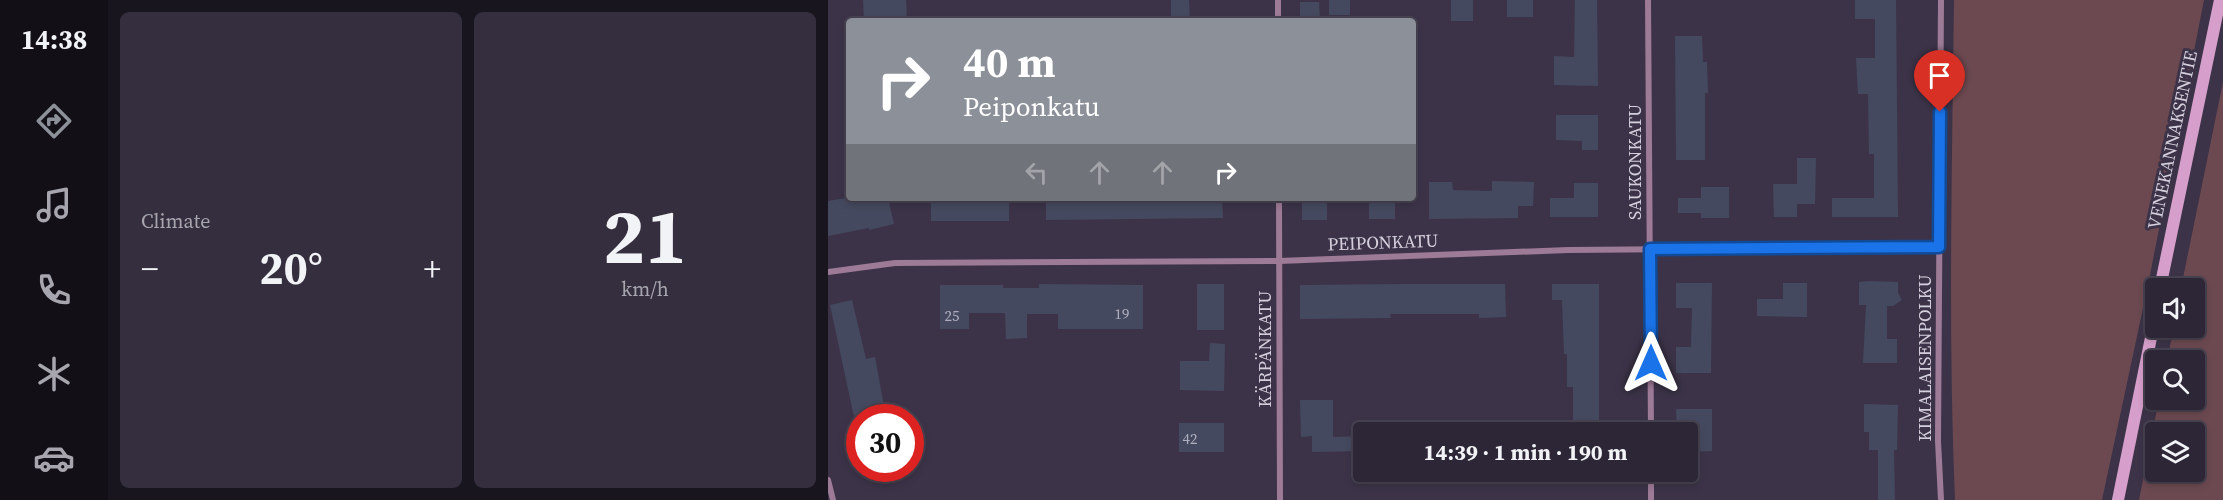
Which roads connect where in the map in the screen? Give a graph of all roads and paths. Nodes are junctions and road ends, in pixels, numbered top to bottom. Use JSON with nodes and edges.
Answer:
{"nodes":[{"id":1,"x":1278,"y":0,"type":"edge"},
{"id":2,"x":1648,"y":0,"type":"edge"},
{"id":3,"x":1941,"y":0,"type":"edge"},
{"id":4,"x":2220,"y":0,"type":"edge"},
{"id":5,"x":1278,"y":18,"type":"edge"},
{"id":6,"x":1279,"y":201,"type":"edge"},
{"id":7,"x":1939,"y":247,"type":"junction"},
{"id":8,"x":1650,"y":249,"type":"junction"},
{"id":9,"x":1279,"y":261,"type":"junction"},
{"id":10,"x":828,"y":272,"type":"edge"},
{"id":11,"x":2162,"y":278,"type":"edge"},
{"id":12,"x":2151,"y":338,"type":"edge"},
{"id":13,"x":1651,"y":422,"type":"edge"},
{"id":14,"x":828,"y":480,"type":"edge"},
{"id":15,"x":1651,"y":482,"type":"edge"},
{"id":16,"x":833,"y":500,"type":"edge"},
{"id":17,"x":1280,"y":500,"type":"edge"},
{"id":18,"x":1652,"y":500,"type":"edge"},
{"id":19,"x":1941,"y":500,"type":"edge"},
{"id":20,"x":2118,"y":500,"type":"edge"}],
"edges":[{"from":1,"to":5,"type":"street"},
{"from":2,"to":8,"type":"street","name":"SAUKONKATU"},
{"from":3,"to":7,"type":"street","name":"KIMALAISENPOLKU"},
{"from":4,"to":11,"type":"street","name":"VENEKANNAKSENTIE"},
{"from":6,"to":9,"type":"street","name":"KÄRPÄNKATU"},
{"from":7,"to":8,"type":"street","name":"PEIPONKATU"},
{"from":7,"to":19,"type":"street","name":"KIMALAISENPOLKU"},
{"from":8,"to":9,"type":"street","name":"PEIPONKATU"},
{"from":8,"to":13,"type":"street","name":"SAUKONKATU"},
{"from":9,"to":10,"type":"street","name":"PEIPONKATU"},
{"from":9,"to":17,"type":"street","name":"KÄRPÄNKATU"},
{"from":12,"to":20,"type":"street"},
{"from":14,"to":16,"type":"street"},
{"from":15,"to":18,"type":"street"}]}
